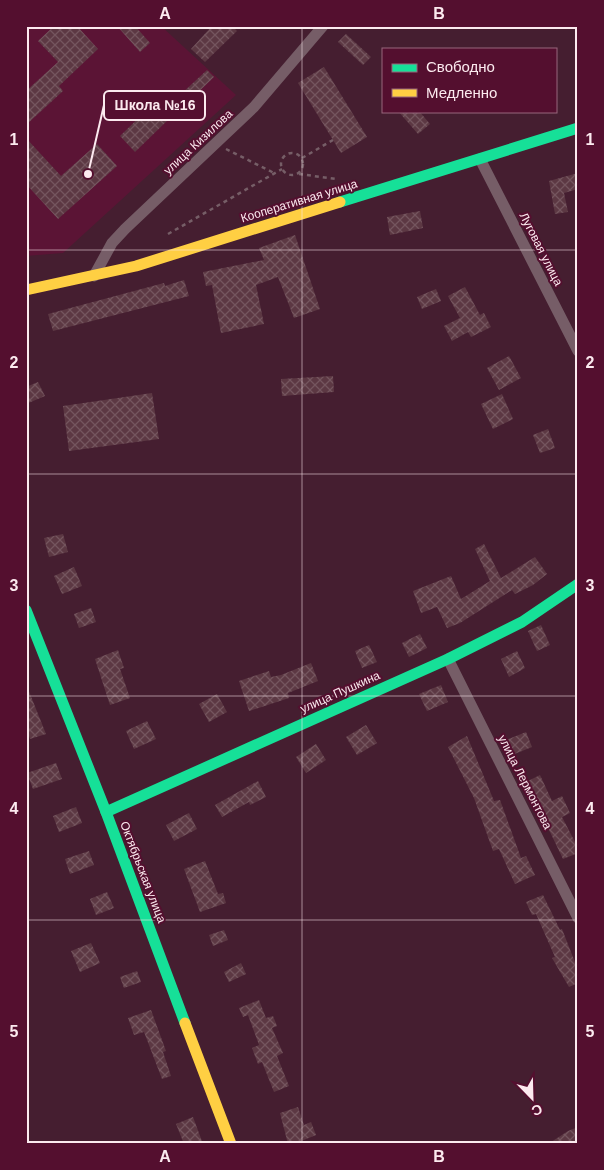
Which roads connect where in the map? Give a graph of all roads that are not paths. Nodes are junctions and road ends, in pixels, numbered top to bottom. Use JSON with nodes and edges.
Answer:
{"nodes":[{"id":1,"x":323,"y":26,"type":"edge"},
{"id":2,"x":578,"y":128,"type":"edge"},
{"id":3,"x":480,"y":158,"type":"junction"},
{"id":4,"x":93,"y":277,"type":"junction"},
{"id":5,"x":26,"y":290,"type":"edge"},
{"id":6,"x":578,"y":351,"type":"edge"},
{"id":7,"x":578,"y":584,"type":"edge"},
{"id":8,"x":26,"y":610,"type":"edge"},
{"id":9,"x":448,"y":659,"type":"junction"},
{"id":10,"x":106,"y":812,"type":"junction"},
{"id":11,"x":578,"y":918,"type":"edge"},
{"id":12,"x":231,"y":1144,"type":"edge"}],
"edges":[{"from":1,"to":4,"type":"street","name":"улица Кизилова"},
{"from":2,"to":3,"type":"street","name":"Кооперативная улица"},
{"from":3,"to":4,"type":"street","name":"Кооперативная улица"},
{"from":3,"to":6,"type":"street","name":"Луговая улица"},
{"from":4,"to":5,"type":"street","name":"Кооперативная улица"},
{"from":7,"to":9,"type":"street","name":"улица Пушкина"},
{"from":8,"to":10,"type":"street","name":"Октябрьская улица"},
{"from":9,"to":10,"type":"street","name":"улица Пушкина"},
{"from":9,"to":11,"type":"street","name":"улица Лермонтова"},
{"from":10,"to":12,"type":"street","name":"Октябрьская улица"}]}
